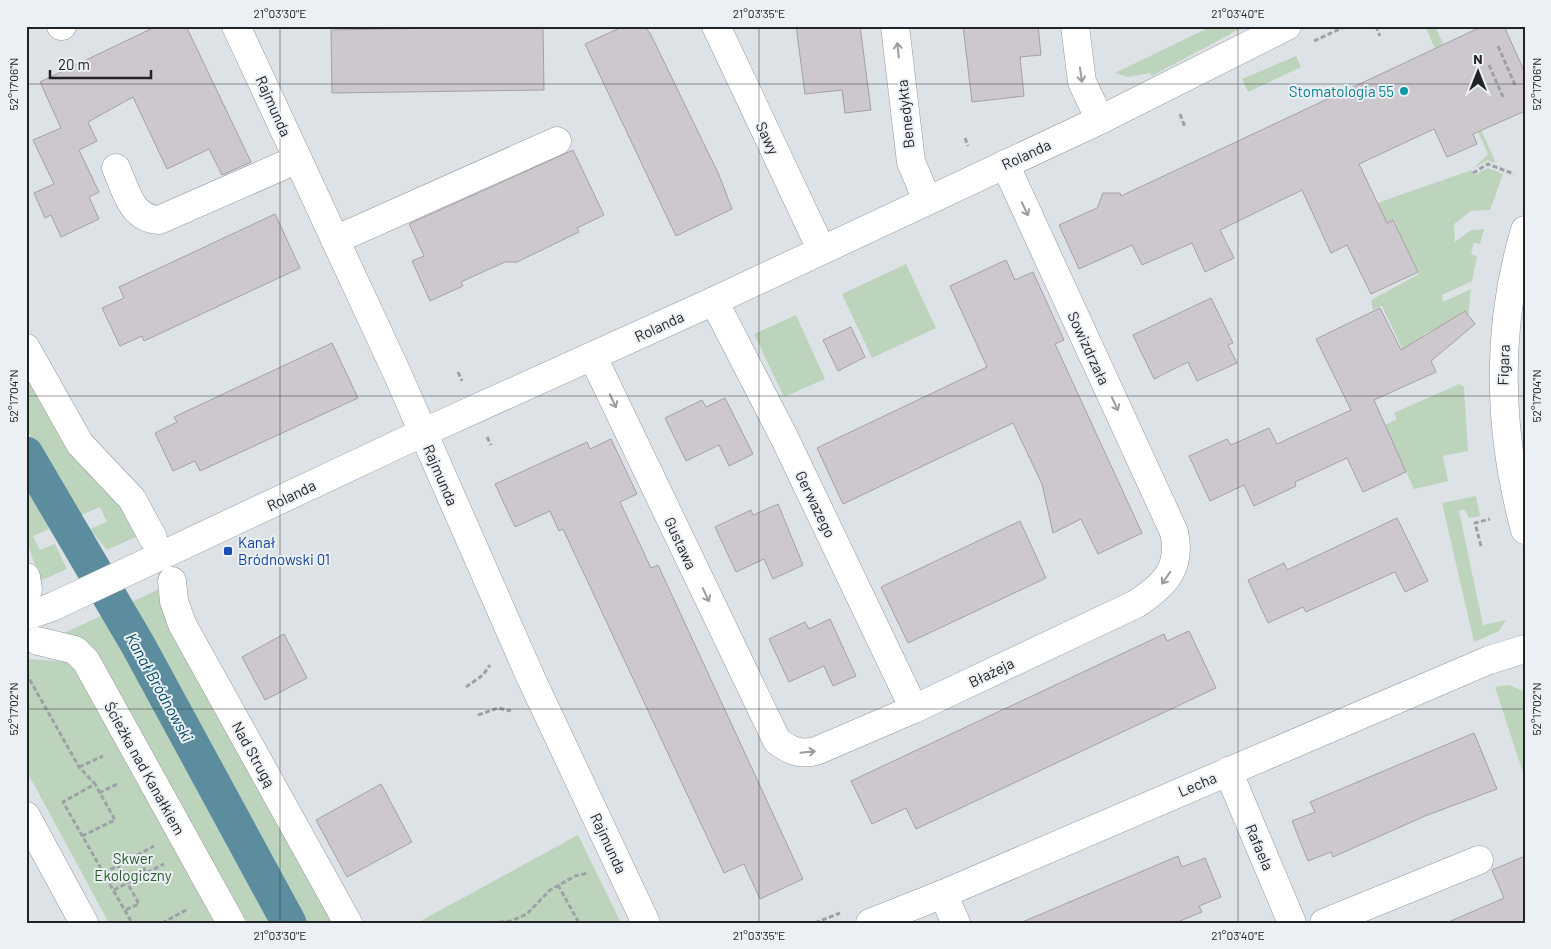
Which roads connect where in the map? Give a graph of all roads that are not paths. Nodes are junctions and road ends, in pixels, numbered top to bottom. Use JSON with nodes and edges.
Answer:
{"nodes":[{"id":1,"x":236,"y":26,"type":"edge"},
{"id":2,"x":716,"y":26,"type":"edge"},
{"id":3,"x":895,"y":26,"type":"edge"},
{"id":4,"x":1075,"y":26,"type":"edge"},
{"id":5,"x":1287,"y":26,"type":"edge"},
{"id":6,"x":1100,"y":120,"type":"junction"},
{"id":7,"x":557,"y":141,"type":"dead end"},
{"id":8,"x":298,"y":159,"type":"junction"},
{"id":9,"x":1005,"y":164,"type":"junction"},
{"id":10,"x":116,"y":168,"type":"dead end"},
{"id":11,"x":927,"y":200,"type":"junction"},
{"id":12,"x":1525,"y":230,"type":"edge"},
{"id":13,"x":335,"y":240,"type":"junction"},
{"id":14,"x":821,"y":249,"type":"junction"},
{"id":15,"x":714,"y":301,"type":"junction"},
{"id":16,"x":26,"y":348,"type":"edge"},
{"id":17,"x":593,"y":357,"type":"junction"},
{"id":18,"x":422,"y":432,"type":"junction"},
{"id":19,"x":1525,"y":530,"type":"edge"},
{"id":20,"x":1174,"y":532,"type":"joint"},
{"id":21,"x":151,"y":550,"type":"junction"},
{"id":22,"x":172,"y":581,"type":"dead end"},
{"id":23,"x":27,"y":594,"type":"edge"},
{"id":24,"x":38,"y":641,"type":"dead end"},
{"id":25,"x":1525,"y":649,"type":"edge"},
{"id":26,"x":914,"y":709,"type":"junction"},
{"id":27,"x":770,"y":729,"type":"joint"},
{"id":28,"x":1228,"y":771,"type":"junction"},
{"id":29,"x":26,"y":816,"type":"edge"},
{"id":30,"x":1479,"y":860,"type":"dead end"},
{"id":31,"x":944,"y":894,"type":"junction"},
{"id":32,"x":84,"y":923,"type":"edge"},
{"id":33,"x":231,"y":923,"type":"edge"},
{"id":34,"x":348,"y":923,"type":"edge"},
{"id":35,"x":646,"y":923,"type":"edge"},
{"id":36,"x":870,"y":923,"type":"edge"},
{"id":37,"x":956,"y":923,"type":"edge"},
{"id":38,"x":1292,"y":923,"type":"edge"},
{"id":39,"x":1324,"y":923,"type":"edge"}],
"edges":[{"from":1,"to":8,"type":"street","name":"Rajmunda"},
{"from":2,"to":14,"type":"street","name":"Sawy"},
{"from":11,"to":3,"type":"street","name":"Benedykta","one_way":true},
{"from":4,"to":6,"type":"street","one_way":true},
{"from":5,"to":6,"type":"street","name":"Rolanda"},
{"from":6,"to":9,"type":"street","name":"Rolanda"},
{"from":7,"to":13,"type":"street"},
{"from":8,"to":10,"type":"street"},
{"from":8,"to":13,"type":"street","name":"Rajmunda"},
{"from":9,"to":11,"type":"street","name":"Rolanda"},
{"from":9,"to":20,"type":"street","name":"Sowizdrzała","one_way":true},
{"from":11,"to":14,"type":"street","name":"Rolanda"},
{"from":12,"to":19,"type":"street","name":"Figara"},
{"from":13,"to":18,"type":"street","name":"Rajmunda"},
{"from":14,"to":15,"type":"street","name":"Rolanda"},
{"from":15,"to":17,"type":"street","name":"Rolanda"},
{"from":15,"to":26,"type":"street","name":"Gerwazego"},
{"from":16,"to":21,"type":"street"},
{"from":17,"to":18,"type":"street","name":"Rolanda"},
{"from":17,"to":27,"type":"street","name":"Gustawa","one_way":true},
{"from":18,"to":21,"type":"street","name":"Rolanda"},
{"from":18,"to":35,"type":"street","name":"Rajmunda"},
{"from":20,"to":26,"type":"street","name":"Błażeja","one_way":true},
{"from":21,"to":23,"type":"street","name":"Rolanda"},
{"from":22,"to":34,"type":"street","name":"Nad Strugą"},
{"from":24,"to":33,"type":"street","name":"Ścieżka nad Kanałkiem"},
{"from":25,"to":28,"type":"street","name":"Lecha"},
{"from":27,"to":26,"type":"street","name":"Błażeja","one_way":true},
{"from":28,"to":31,"type":"street","name":"Lecha"},
{"from":28,"to":38,"type":"street","name":"Rafaela"},
{"from":29,"to":32,"type":"street"},
{"from":30,"to":39,"type":"street"},
{"from":31,"to":36,"type":"street","name":"Lecha"},
{"from":31,"to":37,"type":"street"}]}
